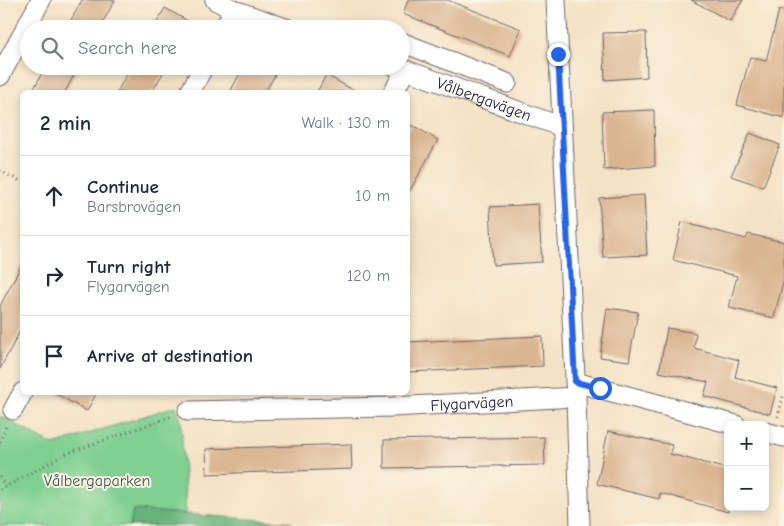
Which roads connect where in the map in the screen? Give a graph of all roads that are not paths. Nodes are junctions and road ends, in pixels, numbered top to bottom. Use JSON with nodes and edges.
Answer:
{"nodes":[{"id":1,"x":41,"y":0,"type":"edge"},
{"id":2,"x":216,"y":0,"type":"edge"},
{"id":3,"x":556,"y":0,"type":"edge"},
{"id":4,"x":234,"y":10,"type":"junction"},
{"id":5,"x":30,"y":20,"type":"edge"},
{"id":6,"x":229,"y":20,"type":"edge"},
{"id":7,"x":262,"y":20,"type":"edge"},
{"id":8,"x":20,"y":39,"type":"edge"},
{"id":9,"x":410,"y":46,"type":"edge"},
{"id":10,"x":410,"y":72,"type":"edge"},
{"id":11,"x":199,"y":75,"type":"edge"},
{"id":12,"x":398,"y":75,"type":"edge"},
{"id":13,"x":0,"y":76,"type":"edge"},
{"id":14,"x":507,"y":84,"type":"dead end"},
{"id":15,"x":191,"y":90,"type":"edge"},
{"id":16,"x":394,"y":90,"type":"edge"},
{"id":17,"x":562,"y":126,"type":"junction"},
{"id":18,"x":576,"y":390,"type":"junction"},
{"id":19,"x":21,"y":395,"type":"edge"},
{"id":20,"x":13,"y":410,"type":"dead end"},
{"id":21,"x":188,"y":411,"type":"road end"},
{"id":22,"x":724,"y":422,"type":"edge"},
{"id":23,"x":580,"y":526,"type":"edge"}],
"edges":[{"from":1,"to":5,"type":"street"},
{"from":2,"to":4,"type":"street"},
{"from":3,"to":17,"type":"street"},
{"from":4,"to":6,"type":"street"},
{"from":4,"to":7,"type":"street"},
{"from":8,"to":13,"type":"street"},
{"from":9,"to":14,"type":"street","name":"Vålbergavägen"},
{"from":10,"to":17,"type":"street","name":"Vålbergavägen"},
{"from":11,"to":15,"type":"street"},
{"from":12,"to":16,"type":"street","name":"Vålbergavägen"},
{"from":17,"to":18,"type":"street"},
{"from":18,"to":21,"type":"street","name":"Flygarvägen"},
{"from":18,"to":22,"type":"street","name":"Flygarvägen"},
{"from":18,"to":23,"type":"street"},
{"from":19,"to":20,"type":"street"}]}
